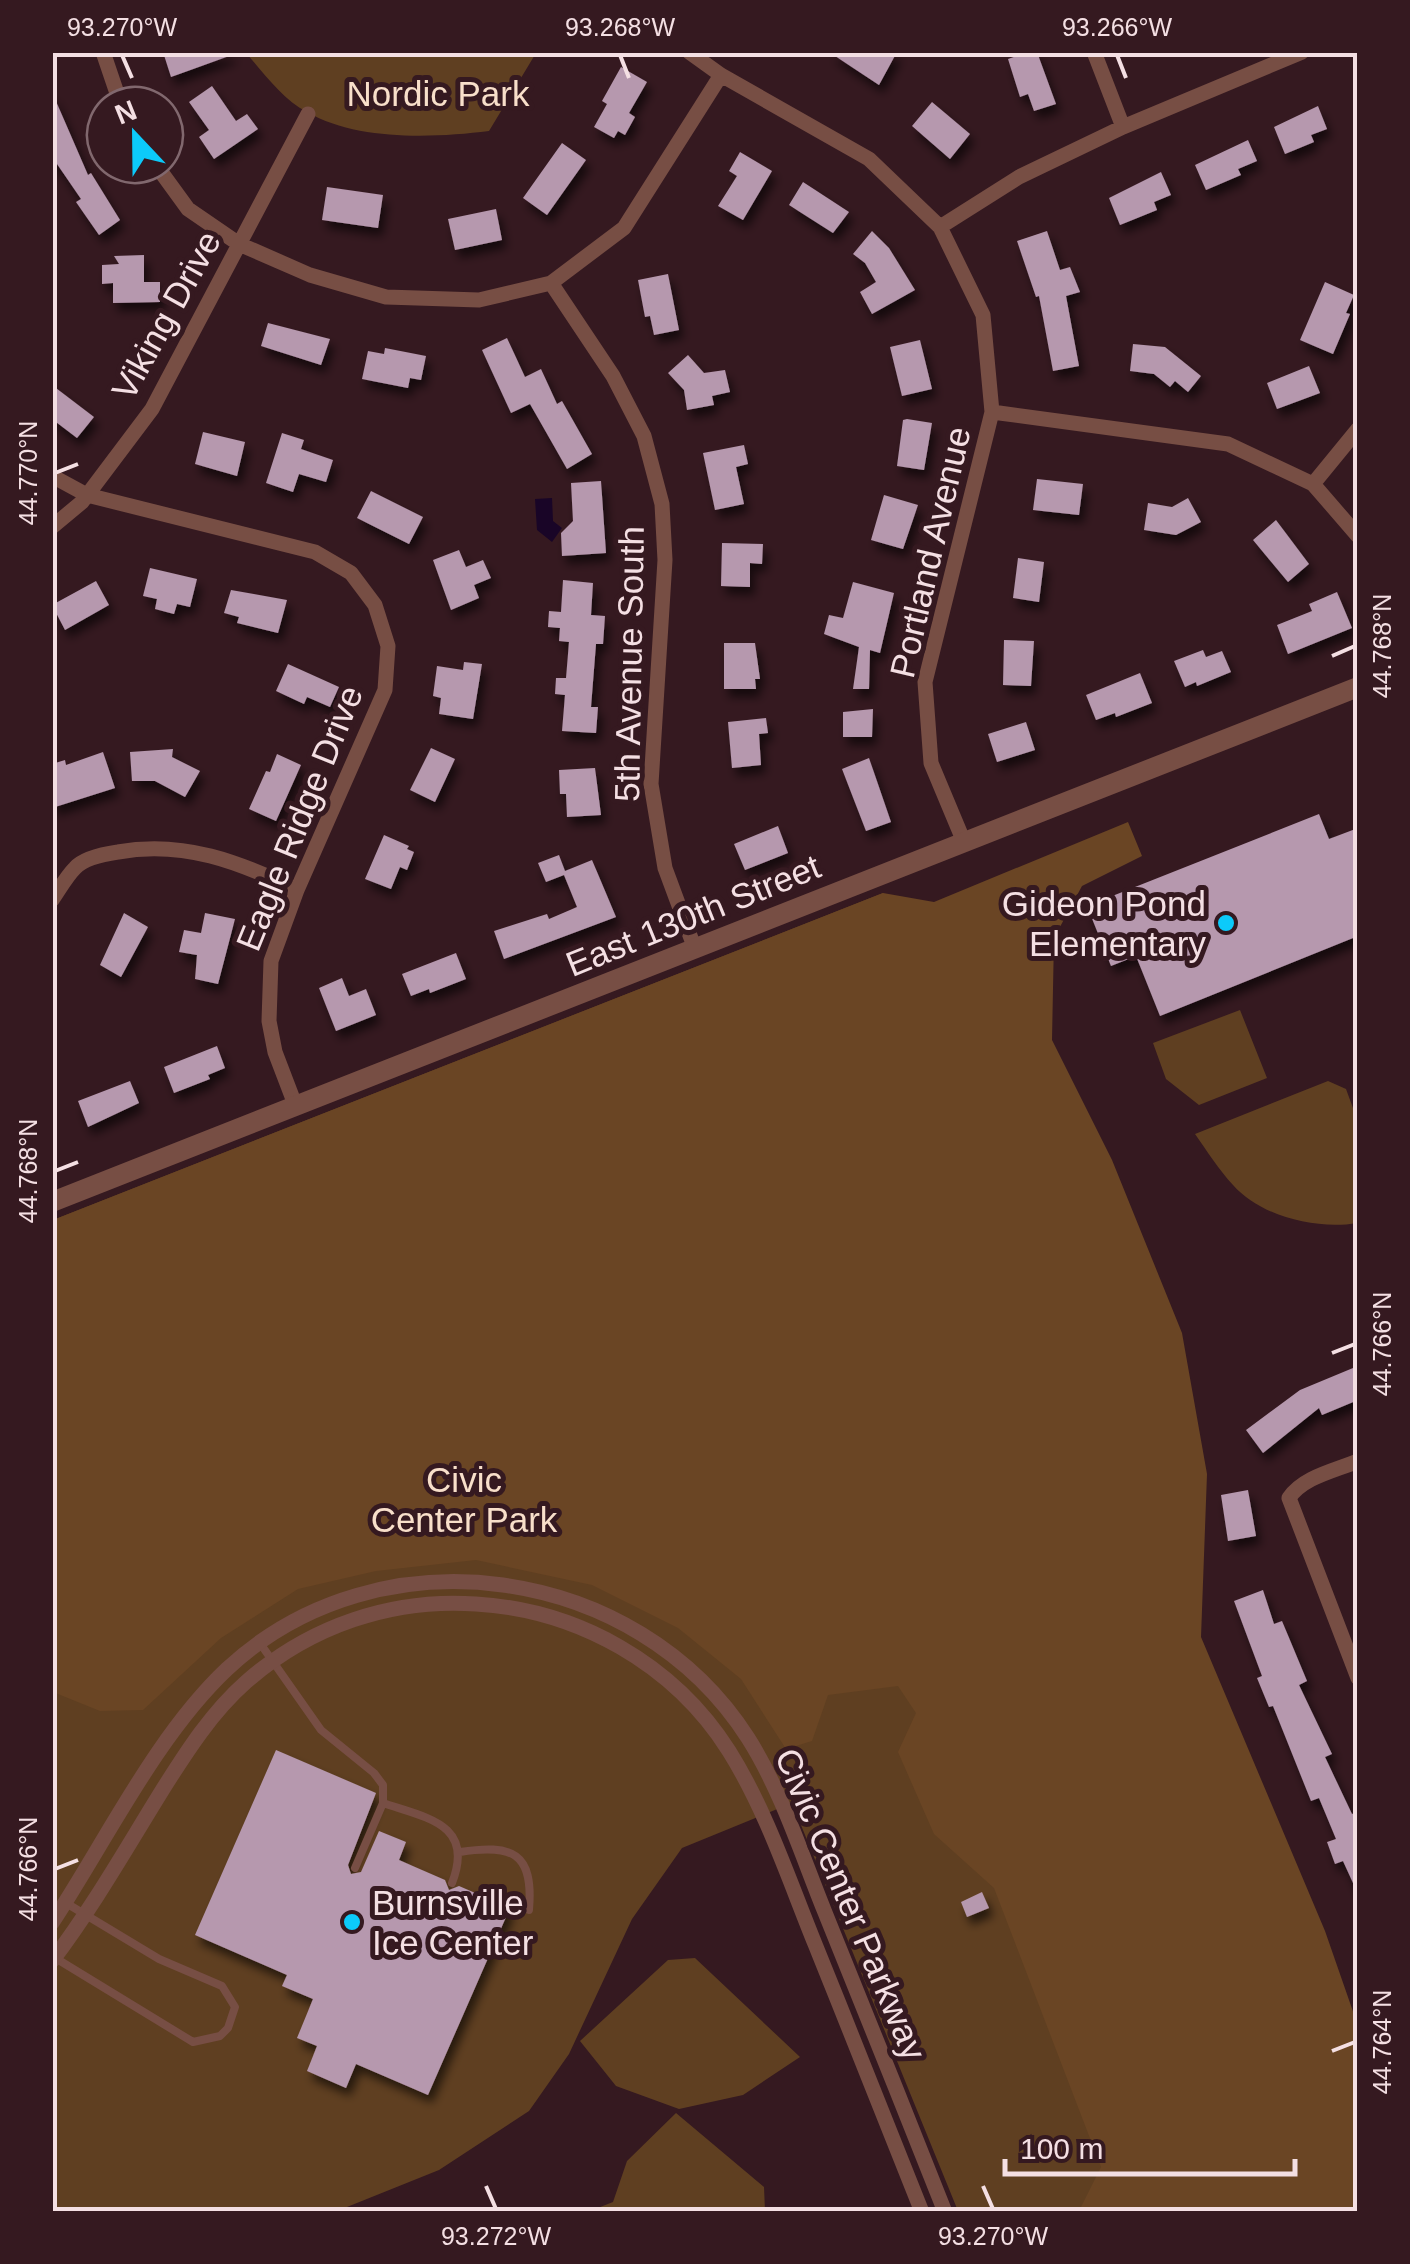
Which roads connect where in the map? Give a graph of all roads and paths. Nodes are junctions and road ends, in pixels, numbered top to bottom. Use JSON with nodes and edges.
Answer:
{"nodes":[{"id":1,"x":104,"y":52,"type":"edge"},
{"id":2,"x":688,"y":52,"type":"edge"},
{"id":3,"x":1094,"y":52,"type":"edge"},
{"id":4,"x":1302,"y":52,"type":"edge"},
{"id":5,"x":721,"y":75,"type":"junction"},
{"id":6,"x":115,"y":85,"type":"edge"},
{"id":7,"x":308,"y":114,"type":"dead end"},
{"id":8,"x":1123,"y":128,"type":"junction"},
{"id":9,"x":171,"y":185,"type":"edge"},
{"id":10,"x":940,"y":228,"type":"junction"},
{"id":11,"x":239,"y":244,"type":"junction"},
{"id":12,"x":551,"y":283,"type":"junction"},
{"id":13,"x":992,"y":412,"type":"junction"},
{"id":14,"x":1358,"y":429,"type":"edge"},
{"id":15,"x":52,"y":476,"type":"edge"},
{"id":16,"x":1313,"y":484,"type":"junction"},
{"id":17,"x":87,"y":495,"type":"junction"},
{"id":18,"x":52,"y":528,"type":"edge"},
{"id":19,"x":1358,"y":536,"type":"edge"},
{"id":20,"x":1358,"y":687,"type":"edge"},
{"id":21,"x":964,"y":842,"type":"junction"},
{"id":22,"x":297,"y":890,"type":"junction"},
{"id":23,"x":52,"y":900,"type":"edge"},
{"id":24,"x":695,"y":949,"type":"junction"},
{"id":25,"x":296,"y":1107,"type":"junction"},
{"id":26,"x":52,"y":1202,"type":"edge"},
{"id":27,"x":1358,"y":1461,"type":"edge"},
{"id":28,"x":260,"y":1642,"type":"junction"},
{"id":29,"x":272,"y":1661,"type":"junction"},
{"id":30,"x":1358,"y":1678,"type":"edge"},
{"id":31,"x":382,"y":1802,"type":"junction"},
{"id":32,"x":460,"y":1852,"type":"junction"},
{"id":33,"x":355,"y":1868,"type":"dead end"},
{"id":34,"x":452,"y":1883,"type":"dead end"},
{"id":35,"x":66,"y":1903,"type":"junction"},
{"id":36,"x":529,"y":1910,"type":"dead end"},
{"id":37,"x":84,"y":1914,"type":"junction"},
{"id":38,"x":52,"y":1923,"type":"edge"},
{"id":39,"x":53,"y":1959,"type":"edge"},
{"id":40,"x":922,"y":2212,"type":"edge"},
{"id":41,"x":945,"y":2212,"type":"edge"}],
"edges":[{"from":1,"to":6,"type":"street"},
{"from":2,"to":5,"type":"street","name":"Portland Avenue"},
{"from":3,"to":8,"type":"street"},
{"from":4,"to":8,"type":"street"},
{"from":5,"to":10,"type":"street","name":"Portland Avenue"},
{"from":5,"to":12,"type":"street"},
{"from":7,"to":11,"type":"street","name":"Viking Drive"},
{"from":8,"to":10,"type":"street"},
{"from":9,"to":11,"type":"street"},
{"from":10,"to":13,"type":"street","name":"Portland Avenue"},
{"from":11,"to":12,"type":"street"},
{"from":11,"to":17,"type":"street","name":"Viking Drive"},
{"from":12,"to":24,"type":"street","name":"5th Avenue South"},
{"from":13,"to":16,"type":"street"},
{"from":13,"to":21,"type":"street","name":"Portland Avenue"},
{"from":14,"to":16,"type":"street"},
{"from":15,"to":17,"type":"street","name":"Eagle Ridge Drive"},
{"from":16,"to":19,"type":"street"},
{"from":17,"to":18,"type":"street","name":"Viking Drive"},
{"from":17,"to":22,"type":"street","name":"Eagle Ridge Drive"},
{"from":20,"to":21,"type":"street","name":"East 130th Street"},
{"from":21,"to":24,"type":"street","name":"East 130th Street"},
{"from":22,"to":23,"type":"street"},
{"from":22,"to":25,"type":"street","name":"Eagle Ridge Drive"},
{"from":24,"to":25,"type":"street","name":"East 130th Street"},
{"from":25,"to":26,"type":"street","name":"East 130th Street"},
{"from":27,"to":30,"type":"street"},
{"from":28,"to":29,"type":"lane"},
{"from":28,"to":35,"type":"street","name":"Civic Center Parkway"},
{"from":28,"to":41,"type":"street","name":"Civic Center Parkway"},
{"from":29,"to":31,"type":"lane"},
{"from":29,"to":37,"type":"street","name":"Civic Center Parkway"},
{"from":29,"to":40,"type":"street","name":"Civic Center Parkway"},
{"from":31,"to":32,"type":"lane"},
{"from":31,"to":33,"type":"lane"},
{"from":32,"to":34,"type":"lane"},
{"from":32,"to":36,"type":"lane"},
{"from":35,"to":37,"type":"lane"},
{"from":35,"to":38,"type":"street","name":"Civic Center Parkway"},
{"from":37,"to":39,"type":"street","name":"Civic Center Parkway"},
{"from":37,"to":39,"type":"lane"}]}
